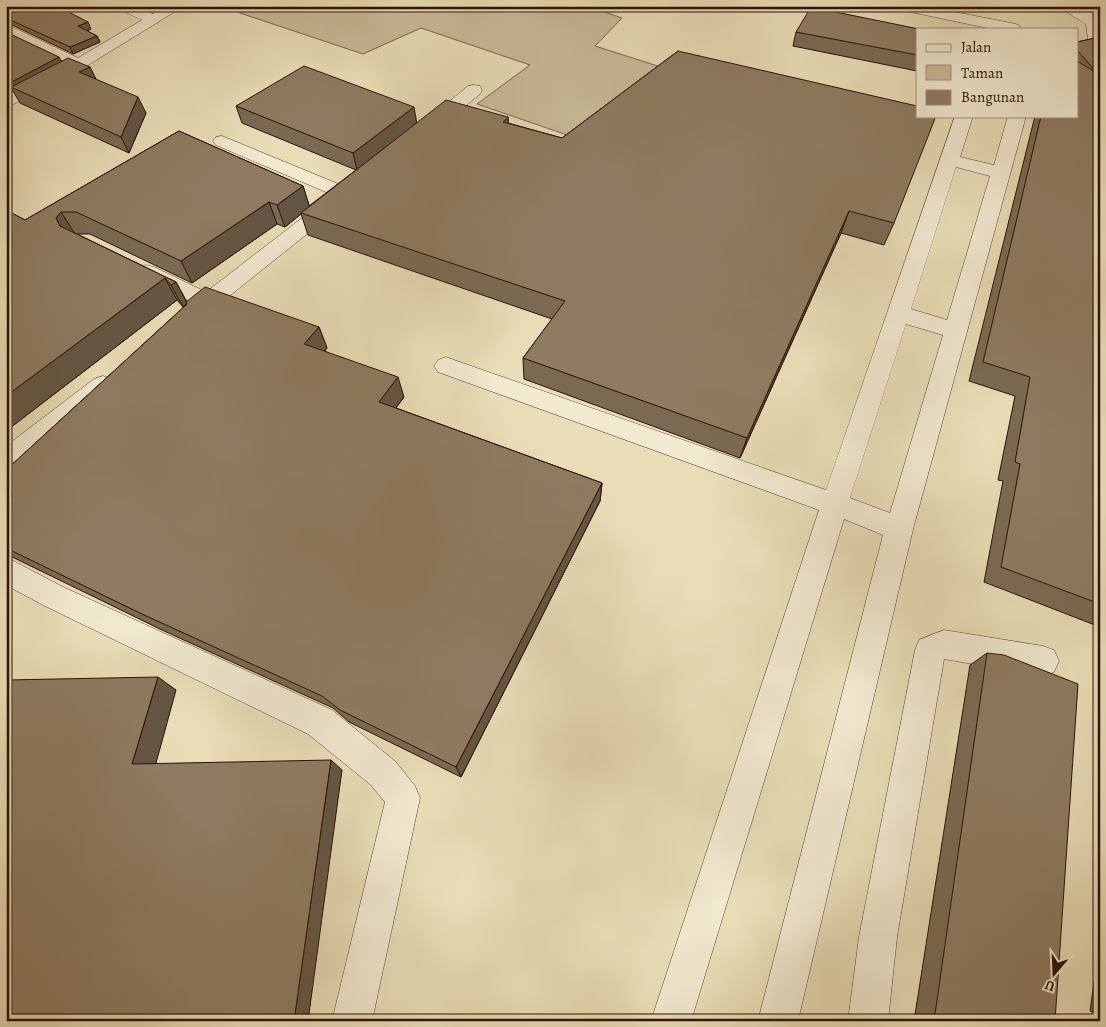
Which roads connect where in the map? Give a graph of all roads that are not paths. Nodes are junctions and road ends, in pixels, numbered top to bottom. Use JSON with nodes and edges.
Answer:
{"nodes":[{"id":1,"x":119,"y":6,"type":"edge"},
{"id":2,"x":176,"y":6,"type":"edge"},
{"id":3,"x":901,"y":6,"type":"edge"},
{"id":4,"x":1064,"y":6,"type":"edge"},
{"id":5,"x":949,"y":11,"type":"edge"},
{"id":6,"x":154,"y":20,"type":"junction"},
{"id":7,"x":1097,"y":23,"type":"edge"},
{"id":8,"x":993,"y":27,"type":"edge"},
{"id":9,"x":6,"y":29,"type":"edge"},
{"id":10,"x":1078,"y":40,"type":"edge"},
{"id":11,"x":1097,"y":44,"type":"edge"},
{"id":12,"x":79,"y":64,"type":"junction"},
{"id":13,"x":474,"y":90,"type":"dead end"},
{"id":14,"x":6,"y":103,"type":"edge"},
{"id":15,"x":963,"y":118,"type":"edge"},
{"id":16,"x":1016,"y":118,"type":"edge"},
{"id":17,"x":414,"y":139,"type":"edge"},
{"id":18,"x":222,"y":141,"type":"dead end"},
{"id":19,"x":949,"y":160,"type":"junction"},
{"id":20,"x":1001,"y":173,"type":"junction"},
{"id":21,"x":127,"y":263,"type":"edge"},
{"id":22,"x":208,"y":302,"type":"junction"},
{"id":23,"x":898,"y":313,"type":"junction"},
{"id":24,"x":177,"y":327,"type":"edge"},
{"id":25,"x":955,"y":332,"type":"junction"},
{"id":26,"x":446,"y":366,"type":"dead end"},
{"id":27,"x":115,"y":375,"type":"edge"},
{"id":28,"x":6,"y":460,"type":"edge"},
{"id":29,"x":835,"y":504,"type":"junction"},
{"id":30,"x":899,"y":529,"type":"junction"},
{"id":31,"x":6,"y":570,"type":"edge"},
{"id":32,"x":1043,"y":661,"type":"dead end"},
{"id":33,"x":352,"y":1021,"type":"edge"},
{"id":34,"x":671,"y":1021,"type":"edge"},
{"id":35,"x":778,"y":1021,"type":"edge"},
{"id":36,"x":868,"y":1021,"type":"edge"}],
"edges":[{"from":1,"to":6,"type":"street"},
{"from":2,"to":6,"type":"street"},
{"from":3,"to":5,"type":"street"},
{"from":4,"to":7,"type":"street"},
{"from":5,"to":8,"type":"street"},
{"from":6,"to":12,"type":"street"},
{"from":7,"to":11,"type":"street"},
{"from":9,"to":12,"type":"street"},
{"from":10,"to":11,"type":"street"},
{"from":12,"to":14,"type":"street"},
{"from":13,"to":17,"type":"street"},
{"from":15,"to":19,"type":"street"},
{"from":16,"to":20,"type":"street"},
{"from":18,"to":22,"type":"street"},
{"from":19,"to":20,"type":"street"},
{"from":19,"to":23,"type":"street"},
{"from":20,"to":25,"type":"street"},
{"from":21,"to":22,"type":"street"},
{"from":22,"to":24,"type":"street"},
{"from":23,"to":25,"type":"street"},
{"from":23,"to":29,"type":"street"},
{"from":25,"to":30,"type":"street"},
{"from":26,"to":29,"type":"street"},
{"from":27,"to":28,"type":"street"},
{"from":29,"to":30,"type":"street"},
{"from":29,"to":34,"type":"street"},
{"from":30,"to":35,"type":"street"},
{"from":31,"to":33,"type":"street"},
{"from":32,"to":36,"type":"street"}]}
